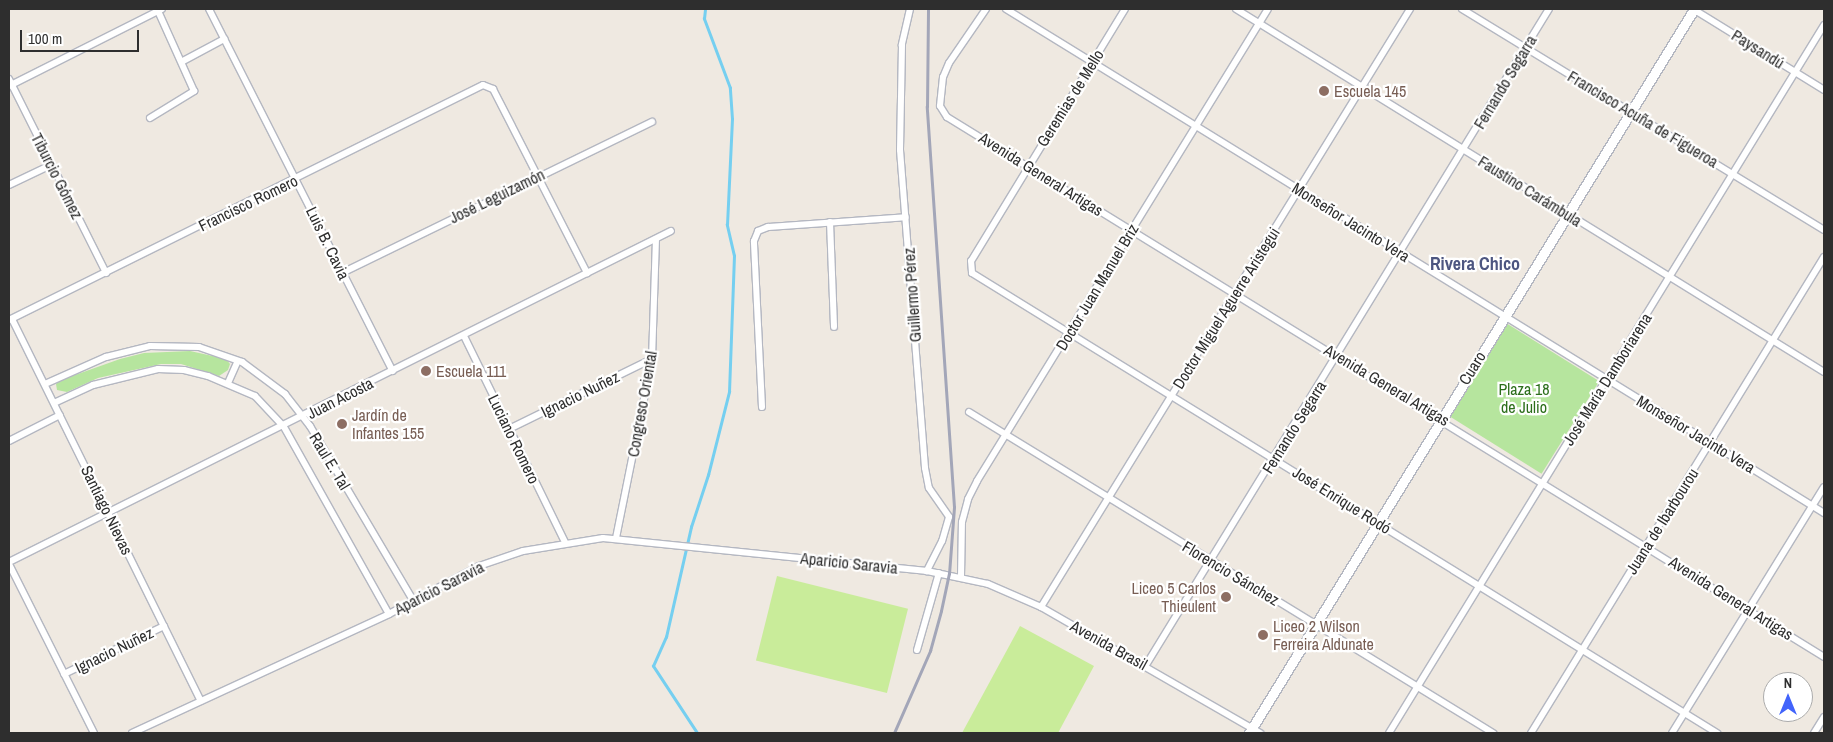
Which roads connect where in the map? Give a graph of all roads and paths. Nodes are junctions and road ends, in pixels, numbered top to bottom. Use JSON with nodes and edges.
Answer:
{"nodes":[{"id":1,"x":208,"y":9,"type":"edge"},
{"id":2,"x":910,"y":9,"type":"edge"},
{"id":3,"x":986,"y":9,"type":"edge"},
{"id":4,"x":1006,"y":9,"type":"edge"},
{"id":5,"x":1125,"y":9,"type":"edge"},
{"id":6,"x":1236,"y":9,"type":"edge"},
{"id":7,"x":1268,"y":9,"type":"edge"},
{"id":8,"x":1410,"y":9,"type":"edge"},
{"id":9,"x":1462,"y":9,"type":"edge"},
{"id":10,"x":1549,"y":9,"type":"edge"},
{"id":11,"x":1694,"y":9,"type":"edge"},
{"id":12,"x":160,"y":10,"type":"edge"},
{"id":13,"x":1260,"y":23,"type":"junction"},
{"id":14,"x":1824,"y":26,"type":"edge"},
{"id":15,"x":224,"y":39,"type":"junction"},
{"id":16,"x":1525,"y":49,"type":"junction"},
{"id":17,"x":183,"y":61,"type":"junction"},
{"id":18,"x":1093,"y":62,"type":"junction"},
{"id":19,"x":1796,"y":73,"type":"junction"},
{"id":20,"x":10,"y":83,"type":"edge"},
{"id":21,"x":1362,"y":87,"type":"junction"},
{"id":22,"x":1824,"y":90,"type":"edge"},
{"id":23,"x":1630,"y":111,"type":"junction"},
{"id":24,"x":150,"y":118,"type":"dead end"},
{"id":25,"x":652,"y":122,"type":"dead end"},
{"id":26,"x":1196,"y":127,"type":"junction"},
{"id":27,"x":1464,"y":150,"type":"junction"},
{"id":28,"x":52,"y":165,"type":"junction"},
{"id":29,"x":1029,"y":166,"type":"junction"},
{"id":30,"x":1733,"y":174,"type":"junction"},
{"id":31,"x":538,"y":176,"type":"junction"},
{"id":32,"x":296,"y":179,"type":"junction"},
{"id":33,"x":9,"y":185,"type":"edge"},
{"id":34,"x":1299,"y":189,"type":"junction"},
{"id":35,"x":1567,"y":214,"type":"junction"},
{"id":36,"x":906,"y":217,"type":"junction"},
{"id":37,"x":830,"y":222,"type":"junction"},
{"id":38,"x":1132,"y":230,"type":"junction"},
{"id":39,"x":1824,"y":230,"type":"edge"},
{"id":40,"x":670,"y":231,"type":"dead end"},
{"id":41,"x":656,"y":239,"type":"junction"},
{"id":42,"x":1401,"y":253,"type":"junction"},
{"id":43,"x":1824,"y":256,"type":"edge"},
{"id":44,"x":971,"y":266,"type":"joint"},
{"id":45,"x":106,"y":273,"type":"junction"},
{"id":46,"x":342,"y":273,"type":"junction"},
{"id":47,"x":586,"y":273,"type":"junction"},
{"id":48,"x":1670,"y":277,"type":"junction"},
{"id":49,"x":1235,"y":293,"type":"junction"},
{"id":50,"x":1503,"y":317,"type":"junction"},
{"id":51,"x":10,"y":319,"type":"edge"},
{"id":52,"x":834,"y":327,"type":"dead end"},
{"id":53,"x":1070,"y":332,"type":"junction"},
{"id":54,"x":464,"y":336,"type":"junction"},
{"id":55,"x":1772,"y":340,"type":"junction"},
{"id":56,"x":1338,"y":356,"type":"junction"},
{"id":57,"x":652,"y":359,"type":"junction"},
{"id":58,"x":238,"y":360,"type":"junction"},
{"id":59,"x":392,"y":371,"type":"junction"},
{"id":60,"x":1824,"y":372,"type":"edge"},
{"id":61,"x":1606,"y":380,"type":"junction"},
{"id":62,"x":228,"y":383,"type":"junction"},
{"id":63,"x":45,"y":384,"type":"junction"},
{"id":64,"x":1172,"y":395,"type":"junction"},
{"id":65,"x":54,"y":404,"type":"junction"},
{"id":66,"x":762,"y":407,"type":"dead end"},
{"id":67,"x":970,"y":412,"type":"dead end"},
{"id":68,"x":60,"y":415,"type":"junction"},
{"id":69,"x":304,"y":417,"type":"junction"},
{"id":70,"x":1441,"y":418,"type":"junction"},
{"id":71,"x":284,"y":426,"type":"junction"},
{"id":72,"x":509,"y":429,"type":"junction"},
{"id":73,"x":1007,"y":434,"type":"junction"},
{"id":74,"x":9,"y":441,"type":"edge"},
{"id":75,"x":1710,"y":443,"type":"junction"},
{"id":76,"x":1275,"y":458,"type":"junction"},
{"id":77,"x":1544,"y":482,"type":"junction"},
{"id":78,"x":1824,"y":487,"type":"edge"},
{"id":79,"x":1108,"y":497,"type":"junction"},
{"id":80,"x":1813,"y":506,"type":"junction"},
{"id":81,"x":1824,"y":513,"type":"edge"},
{"id":82,"x":108,"y":514,"type":"junction"},
{"id":83,"x":1378,"y":522,"type":"junction"},
{"id":84,"x":616,"y":538,"type":"junction"},
{"id":85,"x":565,"y":542,"type":"junction"},
{"id":86,"x":1646,"y":545,"type":"junction"},
{"id":87,"x":1212,"y":561,"type":"junction"},
{"id":88,"x":9,"y":563,"type":"edge"},
{"id":89,"x":927,"y":571,"type":"junction"},
{"id":90,"x":939,"y":573,"type":"junction"},
{"id":91,"x":948,"y":574,"type":"joint"},
{"id":92,"x":961,"y":577,"type":"junction"},
{"id":93,"x":1480,"y":585,"type":"junction"},
{"id":94,"x":413,"y":600,"type":"junction"},
{"id":95,"x":1041,"y":607,"type":"junction"},
{"id":96,"x":1750,"y":610,"type":"junction"},
{"id":97,"x":389,"y":614,"type":"junction"},
{"id":98,"x":1316,"y":623,"type":"junction"},
{"id":99,"x":164,"y":626,"type":"junction"},
{"id":100,"x":1583,"y":648,"type":"junction"},
{"id":101,"x":917,"y":650,"type":"dead end"},
{"id":102,"x":1824,"y":657,"type":"edge"},
{"id":103,"x":1146,"y":665,"type":"junction"},
{"id":104,"x":64,"y":674,"type":"junction"},
{"id":105,"x":1418,"y":686,"type":"junction"},
{"id":106,"x":201,"y":701,"type":"junction"},
{"id":107,"x":1685,"y":712,"type":"junction"},
{"id":108,"x":1824,"y":717,"type":"edge"},
{"id":109,"x":1250,"y":730,"type":"edge"},
{"id":110,"x":94,"y":733,"type":"edge"},
{"id":111,"x":132,"y":733,"type":"edge"},
{"id":112,"x":1243,"y":733,"type":"edge"},
{"id":113,"x":1260,"y":733,"type":"edge"},
{"id":114,"x":1389,"y":733,"type":"edge"},
{"id":115,"x":1493,"y":733,"type":"edge"},
{"id":116,"x":1531,"y":733,"type":"edge"},
{"id":117,"x":1672,"y":733,"type":"edge"},
{"id":118,"x":1717,"y":733,"type":"edge"},
{"id":119,"x":1814,"y":733,"type":"edge"}],
"edges":[{"from":1,"to":15,"type":"street","name":"Luis B. Cavia"},
{"from":2,"to":36,"type":"street","name":"Guillermo Pérez"},
{"from":3,"to":29,"type":"street","name":"Avenida General Artigas"},
{"from":4,"to":18,"type":"street","name":"Monseñor Jacinto Vera"},
{"from":5,"to":18,"type":"street","name":"Geremias de Mello"},
{"from":6,"to":13,"type":"street","name":"Faustino Carámbula"},
{"from":7,"to":13,"type":"street","name":"Doctor Juan Manuel Briz"},
{"from":8,"to":21,"type":"street","name":"Doctor Miguel Aguerre Aristegui"},
{"from":9,"to":16,"type":"street","name":"Francisco Acuña de Figueroa"},
{"from":10,"to":16,"type":"street","name":"Fernando Segarra"},
{"from":11,"to":19,"type":"street","name":"Paysandú"},
{"from":11,"to":23,"type":"street","name":"Cuaro"},
{"from":12,"to":17,"type":"street"},
{"from":12,"to":20,"type":"street"},
{"from":13,"to":21,"type":"street","name":"Faustino Carámbula"},
{"from":13,"to":26,"type":"street","name":"Doctor Juan Manuel Briz"},
{"from":14,"to":19,"type":"street","name":"José María Damboriarena"},
{"from":15,"to":17,"type":"street"},
{"from":15,"to":32,"type":"street","name":"Luis B. Cavia"},
{"from":16,"to":23,"type":"street","name":"Francisco Acuña de Figueroa"},
{"from":16,"to":27,"type":"street","name":"Fernando Segarra"},
{"from":17,"to":24,"type":"street"},
{"from":18,"to":26,"type":"street","name":"Monseñor Jacinto Vera"},
{"from":18,"to":29,"type":"street","name":"Geremias de Mello"},
{"from":19,"to":22,"type":"street","name":"Paysandú"},
{"from":19,"to":30,"type":"street","name":"José María Damboriarena"},
{"from":20,"to":28,"type":"street","name":"Tiburcio Gómez"},
{"from":21,"to":27,"type":"street","name":"Faustino Carámbula"},
{"from":21,"to":34,"type":"street","name":"Doctor Miguel Aguerre Aristegui"},
{"from":23,"to":30,"type":"street","name":"Francisco Acuña de Figueroa"},
{"from":23,"to":35,"type":"street","name":"Cuaro"},
{"from":25,"to":31,"type":"street","name":"José Leguizamón"},
{"from":26,"to":34,"type":"street","name":"Monseñor Jacinto Vera"},
{"from":26,"to":38,"type":"street","name":"Doctor Juan Manuel Briz"},
{"from":27,"to":35,"type":"street","name":"Faustino Carámbula"},
{"from":27,"to":42,"type":"street","name":"Fernando Segarra"},
{"from":28,"to":33,"type":"street"},
{"from":28,"to":45,"type":"street","name":"Tiburcio Gómez"},
{"from":29,"to":38,"type":"street","name":"Avenida General Artigas"},
{"from":29,"to":44,"type":"street","name":"Geremias de Mello"},
{"from":30,"to":39,"type":"street","name":"Francisco Acuña de Figueroa"},
{"from":30,"to":48,"type":"street","name":"José María Damboriarena"},
{"from":31,"to":32,"type":"street","name":"Francisco Romero"},
{"from":31,"to":46,"type":"street","name":"José Leguizamón"},
{"from":31,"to":47,"type":"street"},
{"from":32,"to":45,"type":"street","name":"Francisco Romero"},
{"from":32,"to":46,"type":"street","name":"Luis B. Cavia"},
{"from":34,"to":42,"type":"street","name":"Monseñor Jacinto Vera"},
{"from":34,"to":49,"type":"street","name":"Doctor Miguel Aguerre Aristegui"},
{"from":35,"to":48,"type":"street","name":"Faustino Carámbula"},
{"from":35,"to":50,"type":"street","name":"Cuaro"},
{"from":36,"to":37,"type":"street"},
{"from":36,"to":89,"type":"street","name":"Guillermo Pérez"},
{"from":37,"to":52,"type":"street"},
{"from":37,"to":66,"type":"street"},
{"from":38,"to":49,"type":"street","name":"Avenida General Artigas"},
{"from":38,"to":53,"type":"street","name":"Doctor Juan Manuel Briz"},
{"from":40,"to":41,"type":"street","name":"Juan Acosta"},
{"from":41,"to":47,"type":"street","name":"Juan Acosta"},
{"from":41,"to":57,"type":"street","name":"Congreso Oriental"},
{"from":42,"to":50,"type":"street","name":"Monseñor Jacinto Vera"},
{"from":42,"to":56,"type":"street","name":"Fernando Segarra"},
{"from":43,"to":55,"type":"street","name":"Juana de Ibarbourou"},
{"from":44,"to":53,"type":"street","name":"José Enrique Rodó"},
{"from":45,"to":51,"type":"street","name":"Francisco Romero"},
{"from":46,"to":59,"type":"street","name":"Luis B. Cavia"},
{"from":47,"to":54,"type":"street","name":"Juan Acosta"},
{"from":48,"to":55,"type":"street","name":"Faustino Carámbula"},
{"from":48,"to":61,"type":"street","name":"José María Damboriarena"},
{"from":49,"to":56,"type":"street","name":"Avenida General Artigas"},
{"from":49,"to":64,"type":"street","name":"Doctor Miguel Aguerre Aristegui"},
{"from":50,"to":61,"type":"street","name":"Monseñor Jacinto Vera"},
{"from":50,"to":70,"type":"street","name":"Cuaro"},
{"from":51,"to":63,"type":"street","name":"Santiago Nievas"},
{"from":53,"to":64,"type":"street","name":"José Enrique Rodó"},
{"from":53,"to":73,"type":"street","name":"Doctor Juan Manuel Briz"},
{"from":54,"to":59,"type":"street","name":"Juan Acosta"},
{"from":54,"to":72,"type":"street","name":"Luciano Romero"},
{"from":55,"to":60,"type":"street","name":"Faustino Carámbula"},
{"from":55,"to":75,"type":"street","name":"Juana de Ibarbourou"},
{"from":56,"to":70,"type":"street","name":"Avenida General Artigas"},
{"from":56,"to":76,"type":"street","name":"Fernando Segarra"},
{"from":57,"to":72,"type":"street","name":"Ignacio Nuñez"},
{"from":57,"to":84,"type":"street","name":"Congreso Oriental"},
{"from":58,"to":62,"type":"street"},
{"from":58,"to":63,"type":"street","name":"Raul E. Tal"},
{"from":58,"to":69,"type":"street","name":"Raul E. Tal"},
{"from":59,"to":69,"type":"street","name":"Juan Acosta"},
{"from":61,"to":75,"type":"street","name":"Monseñor Jacinto Vera"},
{"from":61,"to":77,"type":"street","name":"José María Damboriarena"},
{"from":62,"to":65,"type":"street","name":"Raul E. Tal"},
{"from":62,"to":71,"type":"street","name":"Raul E. Tal"},
{"from":63,"to":65,"type":"street","name":"Santiago Nievas"},
{"from":64,"to":76,"type":"street","name":"José Enrique Rodó"},
{"from":64,"to":79,"type":"street","name":"Doctor Miguel Aguerre Aristegui"},
{"from":65,"to":68,"type":"street","name":"Santiago Nievas"},
{"from":67,"to":73,"type":"street","name":"Florencio Sánchez"},
{"from":68,"to":74,"type":"street"},
{"from":68,"to":82,"type":"street","name":"Santiago Nievas"},
{"from":69,"to":71,"type":"street","name":"Juan Acosta"},
{"from":69,"to":94,"type":"street","name":"Raul E. Tal"},
{"from":70,"to":77,"type":"street","name":"Avenida General Artigas"},
{"from":70,"to":83,"type":"street","name":"Cuaro"},
{"from":71,"to":82,"type":"street","name":"Juan Acosta"},
{"from":71,"to":97,"type":"street","name":"Raul E. Tal"},
{"from":72,"to":85,"type":"street","name":"Luciano Romero"},
{"from":73,"to":79,"type":"street","name":"Florencio Sánchez"},
{"from":73,"to":92,"type":"street","name":"Doctor Juan Manuel Briz"},
{"from":75,"to":80,"type":"street","name":"Monseñor Jacinto Vera"},
{"from":75,"to":86,"type":"street","name":"Juana de Ibarbourou"},
{"from":76,"to":83,"type":"street","name":"José Enrique Rodó"},
{"from":76,"to":87,"type":"street","name":"Fernando Segarra"},
{"from":77,"to":86,"type":"street","name":"Avenida General Artigas"},
{"from":77,"to":93,"type":"street","name":"José María Damboriarena"},
{"from":78,"to":80,"type":"street"},
{"from":79,"to":87,"type":"street","name":"Florencio Sánchez"},
{"from":79,"to":95,"type":"street","name":"Doctor Miguel Aguerre Aristegui"},
{"from":80,"to":81,"type":"street","name":"Monseñor Jacinto Vera"},
{"from":80,"to":96,"type":"street"},
{"from":82,"to":88,"type":"street","name":"Juan Acosta"},
{"from":82,"to":99,"type":"street","name":"Santiago Nievas"},
{"from":83,"to":93,"type":"street","name":"José Enrique Rodó"},
{"from":83,"to":98,"type":"street","name":"Cuaro"},
{"from":84,"to":85,"type":"street","name":"Aparicio Saravia"},
{"from":84,"to":89,"type":"street","name":"Aparicio Saravia"},
{"from":85,"to":94,"type":"street","name":"Aparicio Saravia"},
{"from":86,"to":96,"type":"street","name":"Avenida General Artigas"},
{"from":86,"to":100,"type":"street","name":"Juana de Ibarbourou"},
{"from":87,"to":98,"type":"street","name":"Florencio Sánchez"},
{"from":87,"to":103,"type":"street","name":"Fernando Segarra"},
{"from":88,"to":104,"type":"street"},
{"from":89,"to":90,"type":"street","name":"Aparicio Saravia"},
{"from":90,"to":91,"type":"street","name":"Aparicio Saravia"},
{"from":90,"to":101,"type":"street"},
{"from":91,"to":92,"type":"street","name":"Avenida Brasil"},
{"from":92,"to":95,"type":"street","name":"Avenida Brasil"},
{"from":93,"to":100,"type":"street","name":"José Enrique Rodó"},
{"from":93,"to":105,"type":"street","name":"José María Damboriarena"},
{"from":94,"to":97,"type":"street","name":"Aparicio Saravia"},
{"from":95,"to":103,"type":"street","name":"Avenida Brasil"},
{"from":96,"to":102,"type":"street","name":"Avenida General Artigas"},
{"from":96,"to":107,"type":"street"},
{"from":97,"to":106,"type":"street","name":"Aparicio Saravia"},
{"from":98,"to":105,"type":"street","name":"Florencio Sánchez"},
{"from":98,"to":109,"type":"street","name":"Cuaro"},
{"from":99,"to":104,"type":"street","name":"Ignacio Nuñez"},
{"from":99,"to":106,"type":"street","name":"Santiago Nievas"},
{"from":100,"to":107,"type":"street","name":"José Enrique Rodó"},
{"from":100,"to":116,"type":"street","name":"Juana de Ibarbourou"},
{"from":103,"to":109,"type":"street","name":"Avenida Brasil"},
{"from":104,"to":110,"type":"street"},
{"from":105,"to":114,"type":"street","name":"José María Damboriarena"},
{"from":105,"to":115,"type":"street","name":"Florencio Sánchez"},
{"from":106,"to":111,"type":"street","name":"Aparicio Saravia"},
{"from":107,"to":117,"type":"street"},
{"from":107,"to":118,"type":"street","name":"José Enrique Rodó"},
{"from":108,"to":119,"type":"street"},
{"from":109,"to":112,"type":"street","name":"Cuaro"},
{"from":109,"to":113,"type":"street","name":"Avenida Brasil"}]}
